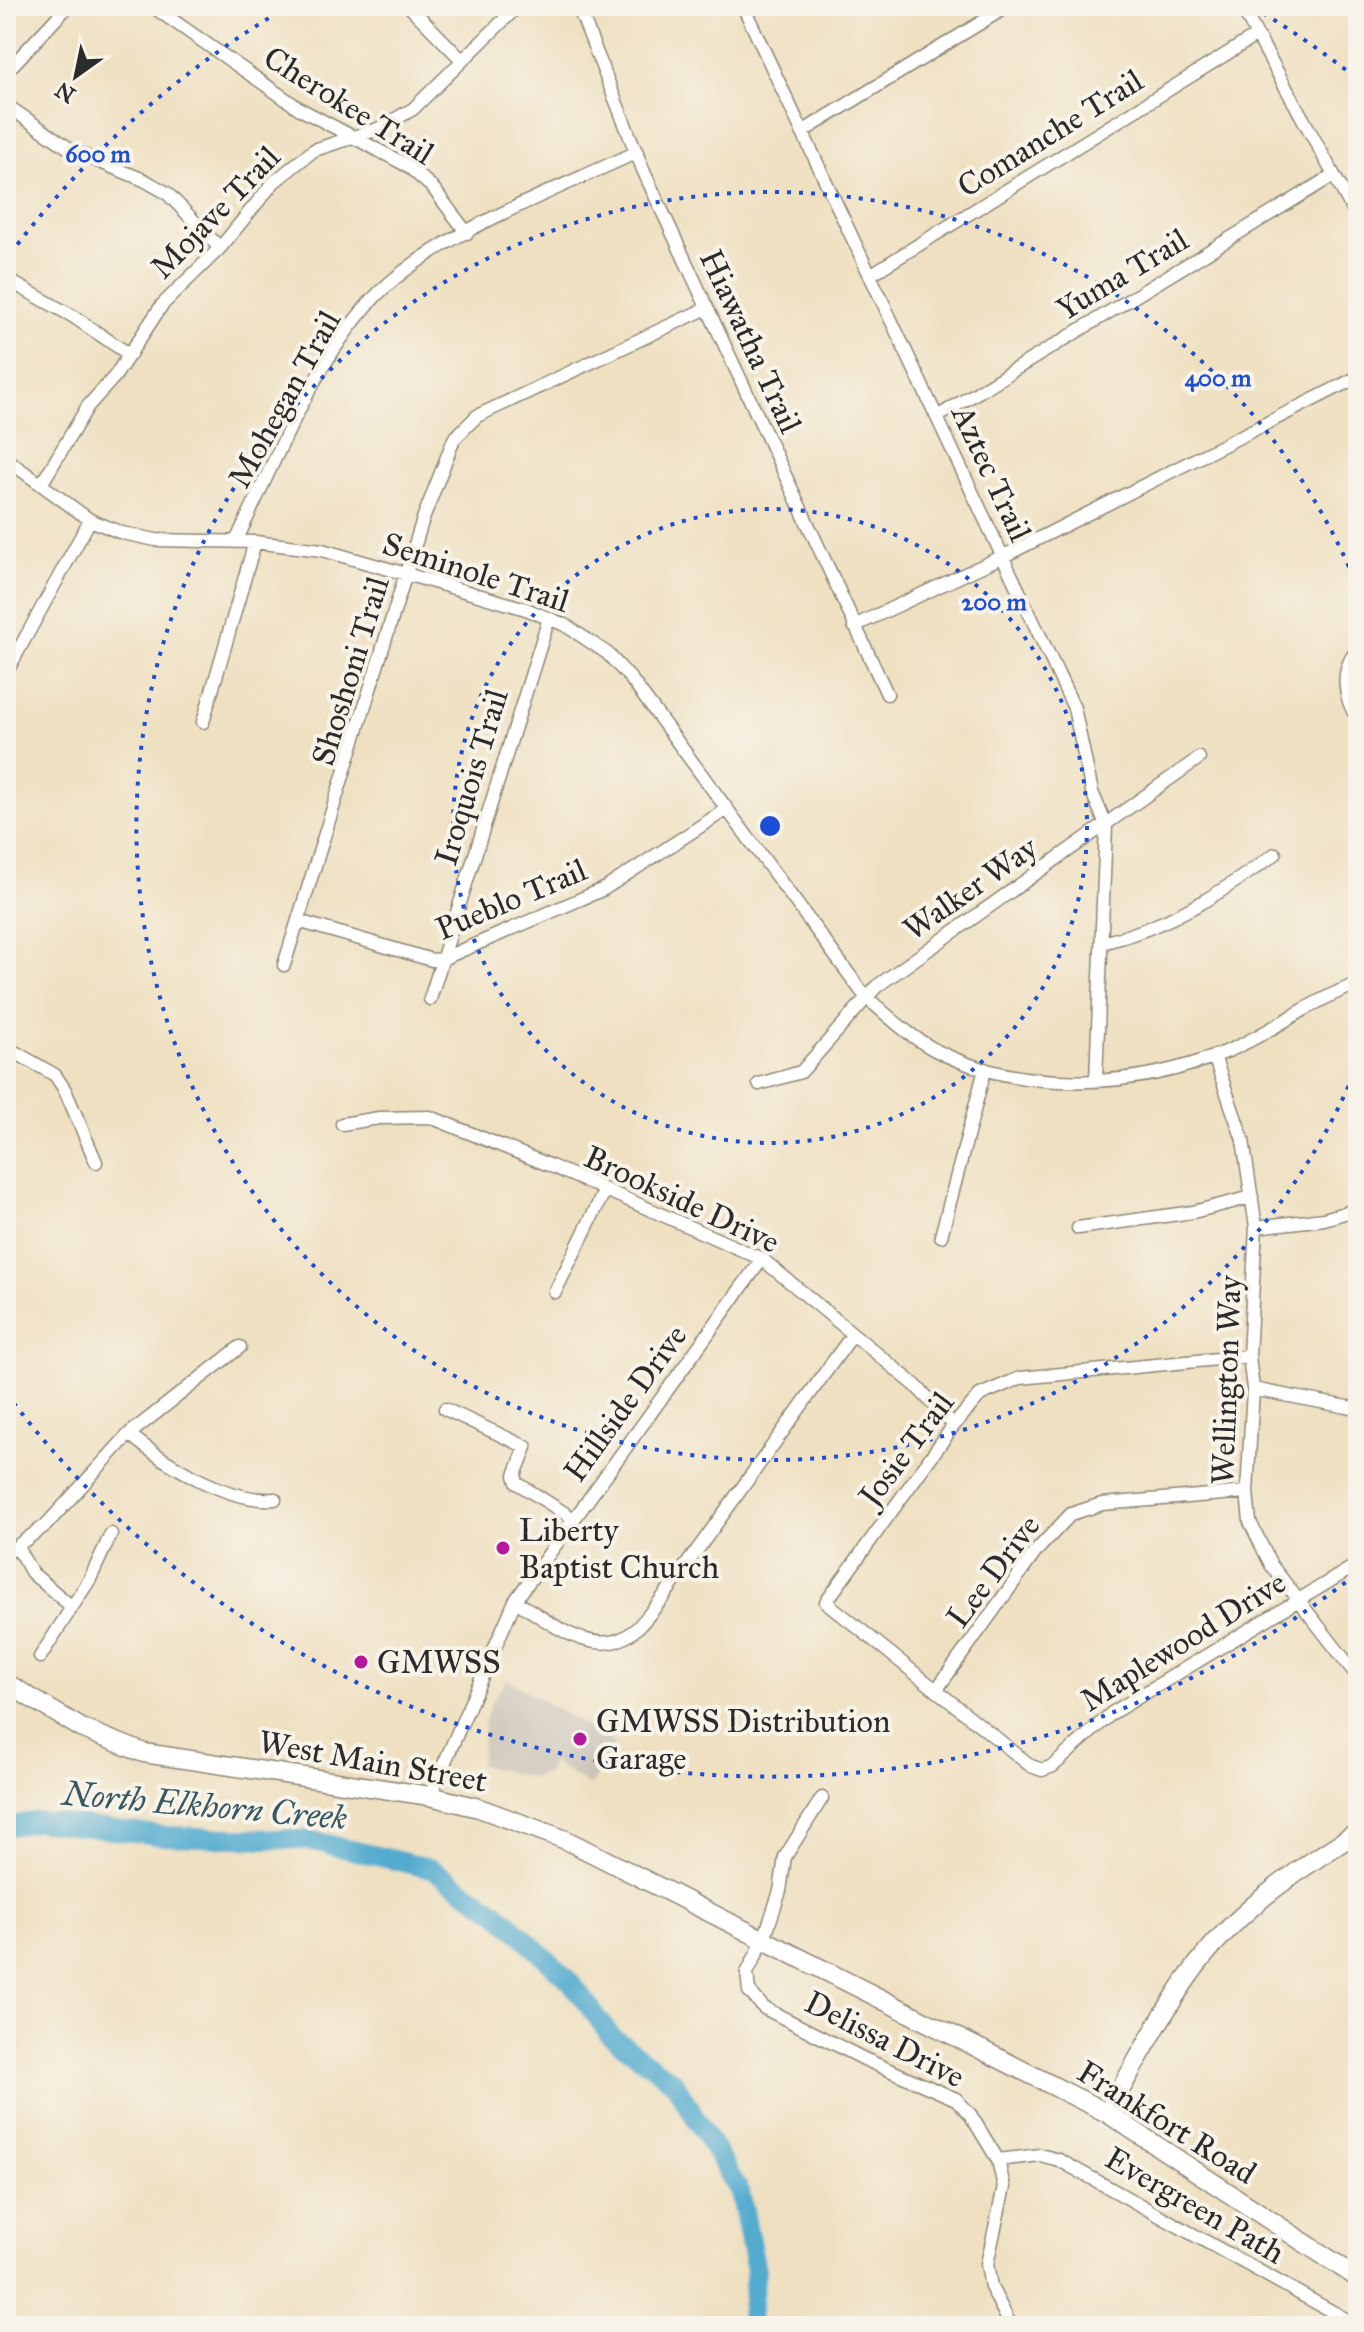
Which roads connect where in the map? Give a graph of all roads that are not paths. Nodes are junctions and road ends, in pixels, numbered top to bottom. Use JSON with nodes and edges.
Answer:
{"nodes":[{"id":1,"x":68,"y":6,"type":"edge"},
{"id":2,"x":152,"y":6,"type":"edge"},
{"id":3,"x":409,"y":6,"type":"edge"},
{"id":4,"x":518,"y":6,"type":"edge"},
{"id":5,"x":578,"y":6,"type":"edge"},
{"id":6,"x":743,"y":6,"type":"edge"},
{"id":7,"x":1008,"y":6,"type":"edge"},
{"id":8,"x":1241,"y":6,"type":"edge"},
{"id":9,"x":1257,"y":35,"type":"junction"},
{"id":10,"x":462,"y":60,"type":"junction"},
{"id":11,"x":6,"y":72,"type":"edge"},
{"id":12,"x":6,"y":105,"type":"edge"},
{"id":13,"x":802,"y":132,"type":"junction"},
{"id":14,"x":354,"y":137,"type":"junction"},
{"id":15,"x":637,"y":152,"type":"junction"},
{"id":16,"x":1334,"y":175,"type":"junction"},
{"id":17,"x":1358,"y":219,"type":"edge"},
{"id":18,"x":467,"y":233,"type":"junction"},
{"id":19,"x":220,"y":248,"type":"junction"},
{"id":20,"x":870,"y":275,"type":"junction"},
{"id":21,"x":6,"y":279,"type":"edge"},
{"id":22,"x":707,"y":308,"type":"junction"},
{"id":23,"x":130,"y":355,"type":"junction"},
{"id":24,"x":1358,"y":377,"type":"edge"},
{"id":25,"x":937,"y":417,"type":"junction"},
{"id":26,"x":6,"y":459,"type":"edge"},
{"id":27,"x":42,"y":483,"type":"junction"},
{"id":28,"x":90,"y":520,"type":"junction"},
{"id":29,"x":236,"y":541,"type":"junction"},
{"id":30,"x":255,"y":542,"type":"junction"},
{"id":31,"x":1003,"y":557,"type":"junction"},
{"id":32,"x":406,"y":574,"type":"junction"},
{"id":33,"x":549,"y":618,"type":"junction"},
{"id":34,"x":854,"y":626,"type":"junction"},
{"id":35,"x":1358,"y":649,"type":"edge"},
{"id":36,"x":6,"y":673,"type":"edge"},
{"id":37,"x":887,"y":694,"type":"dead end"},
{"id":38,"x":1358,"y":720,"type":"edge"},
{"id":39,"x":203,"y":722,"type":"dead end"},
{"id":40,"x":1199,"y":758,"type":"dead end"},
{"id":41,"x":727,"y":809,"type":"junction"},
{"id":42,"x":1106,"y":825,"type":"junction"},
{"id":43,"x":1275,"y":854,"type":"dead end"},
{"id":44,"x":298,"y":921,"type":"junction"},
{"id":45,"x":1102,"y":943,"type":"junction"},
{"id":46,"x":442,"y":959,"type":"junction"},
{"id":47,"x":284,"y":965,"type":"dead end"},
{"id":48,"x":1358,"y":984,"type":"edge"},
{"id":49,"x":865,"y":996,"type":"junction"},
{"id":50,"x":430,"y":999,"type":"dead end"},
{"id":51,"x":6,"y":1047,"type":"edge"},
{"id":52,"x":1214,"y":1056,"type":"junction"},
{"id":53,"x":985,"y":1069,"type":"junction"},
{"id":54,"x":1096,"y":1080,"type":"junction"},
{"id":55,"x":759,"y":1084,"type":"dead end"},
{"id":56,"x":342,"y":1124,"type":"dead end"},
{"id":57,"x":96,"y":1162,"type":"dead end"},
{"id":58,"x":605,"y":1190,"type":"junction"},
{"id":59,"x":1252,"y":1197,"type":"junction"},
{"id":60,"x":1358,"y":1209,"type":"edge"},
{"id":61,"x":1256,"y":1227,"type":"junction"},
{"id":62,"x":1078,"y":1228,"type":"dead end"},
{"id":63,"x":941,"y":1236,"type":"dead end"},
{"id":64,"x":762,"y":1259,"type":"junction"},
{"id":65,"x":555,"y":1292,"type":"dead end"},
{"id":66,"x":853,"y":1334,"type":"junction"},
{"id":67,"x":240,"y":1347,"type":"dead end"},
{"id":68,"x":1249,"y":1356,"type":"junction"},
{"id":69,"x":1253,"y":1389,"type":"junction"},
{"id":70,"x":445,"y":1409,"type":"dead end"},
{"id":71,"x":1358,"y":1409,"type":"edge"},
{"id":72,"x":954,"y":1425,"type":"junction"},
{"id":73,"x":129,"y":1434,"type":"junction"},
{"id":74,"x":1247,"y":1492,"type":"junction"},
{"id":75,"x":275,"y":1499,"type":"dead end"},
{"id":76,"x":574,"y":1519,"type":"junction"},
{"id":77,"x":111,"y":1534,"type":"dead end"},
{"id":78,"x":12,"y":1551,"type":"edge"},
{"id":79,"x":1358,"y":1564,"type":"edge"},
{"id":80,"x":1298,"y":1598,"type":"junction"},
{"id":81,"x":515,"y":1601,"type":"junction"},
{"id":82,"x":72,"y":1607,"type":"junction"},
{"id":83,"x":40,"y":1657,"type":"dead end"},
{"id":84,"x":1358,"y":1677,"type":"edge"},
{"id":85,"x":6,"y":1683,"type":"edge"},
{"id":86,"x":937,"y":1689,"type":"junction"},
{"id":87,"x":430,"y":1796,"type":"junction"},
{"id":88,"x":822,"y":1798,"type":"dead end"},
{"id":89,"x":1358,"y":1832,"type":"edge"},
{"id":90,"x":764,"y":1939,"type":"junction"},
{"id":91,"x":939,"y":2026,"type":"joint"},
{"id":92,"x":1107,"y":2113,"type":"junction"},
{"id":93,"x":998,"y":2160,"type":"junction"},
{"id":94,"x":1358,"y":2278,"type":"edge"},
{"id":95,"x":1011,"y":2326,"type":"edge"},
{"id":96,"x":1358,"y":2326,"type":"edge"}],
"edges":[{"from":1,"to":11,"type":"street"},
{"from":2,"to":14,"type":"street","name":"Cherokee Trail"},
{"from":3,"to":10,"type":"street"},
{"from":4,"to":10,"type":"street","name":"Mojave Trail"},
{"from":5,"to":15,"type":"street","name":"Hiawatha Trail"},
{"from":6,"to":13,"type":"street","name":"Aztec Trail"},
{"from":7,"to":13,"type":"street"},
{"from":8,"to":9,"type":"street"},
{"from":9,"to":16,"type":"street"},
{"from":9,"to":20,"type":"street","name":"Comanche Trail"},
{"from":10,"to":14,"type":"street","name":"Mojave Trail"},
{"from":12,"to":19,"type":"street"},
{"from":13,"to":20,"type":"street","name":"Aztec Trail"},
{"from":14,"to":18,"type":"street","name":"Cherokee Trail"},
{"from":14,"to":19,"type":"street","name":"Mojave Trail"},
{"from":15,"to":18,"type":"street","name":"Mohegan Trail"},
{"from":15,"to":22,"type":"street","name":"Hiawatha Trail"},
{"from":16,"to":17,"type":"street"},
{"from":16,"to":25,"type":"street","name":"Yuma Trail"},
{"from":18,"to":29,"type":"street","name":"Mohegan Trail"},
{"from":19,"to":23,"type":"street","name":"Mojave Trail"},
{"from":20,"to":25,"type":"street","name":"Aztec Trail"},
{"from":21,"to":23,"type":"street"},
{"from":22,"to":32,"type":"street","name":"Shoshoni Trail"},
{"from":22,"to":34,"type":"street","name":"Hiawatha Trail"},
{"from":23,"to":27,"type":"street","name":"Mojave Trail"},
{"from":24,"to":31,"type":"street"},
{"from":25,"to":31,"type":"street","name":"Aztec Trail"},
{"from":26,"to":27,"type":"street","name":"Seminole Trail"},
{"from":27,"to":28,"type":"street","name":"Seminole Trail"},
{"from":28,"to":29,"type":"street","name":"Seminole Trail"},
{"from":28,"to":36,"type":"street"},
{"from":29,"to":30,"type":"street","name":"Seminole Trail"},
{"from":30,"to":32,"type":"street","name":"Seminole Trail"},
{"from":30,"to":39,"type":"street","name":"Mohegan Trail"},
{"from":31,"to":34,"type":"street"},
{"from":31,"to":42,"type":"street","name":"Aztec Trail"},
{"from":32,"to":33,"type":"street","name":"Seminole Trail"},
{"from":32,"to":44,"type":"street","name":"Shoshoni Trail"},
{"from":33,"to":41,"type":"street","name":"Seminole Trail"},
{"from":33,"to":46,"type":"street","name":"Iroquois Trail"},
{"from":34,"to":37,"type":"street","name":"Hiawatha Trail"},
{"from":35,"to":38,"type":"street"},
{"from":40,"to":42,"type":"street","name":"Walker Way"},
{"from":41,"to":46,"type":"street","name":"Pueblo Trail"},
{"from":41,"to":49,"type":"street","name":"Seminole Trail"},
{"from":42,"to":45,"type":"street","name":"Aztec Trail"},
{"from":42,"to":49,"type":"street","name":"Walker Way"},
{"from":43,"to":45,"type":"street"},
{"from":44,"to":46,"type":"street","name":"Pueblo Trail"},
{"from":44,"to":47,"type":"street","name":"Shoshoni Trail"},
{"from":45,"to":54,"type":"street","name":"Aztec Trail"},
{"from":46,"to":50,"type":"street","name":"Iroquois Trail"},
{"from":48,"to":52,"type":"street","name":"Seminole Trail"},
{"from":49,"to":53,"type":"street","name":"Seminole Trail"},
{"from":49,"to":55,"type":"street","name":"Walker Way"},
{"from":51,"to":57,"type":"street"},
{"from":52,"to":54,"type":"street","name":"Seminole Trail"},
{"from":52,"to":59,"type":"street","name":"Wellington Way"},
{"from":53,"to":54,"type":"street","name":"Seminole Trail"},
{"from":53,"to":63,"type":"street"},
{"from":56,"to":58,"type":"street","name":"Brookside Drive"},
{"from":58,"to":64,"type":"street","name":"Brookside Drive"},
{"from":58,"to":65,"type":"street"},
{"from":59,"to":61,"type":"street","name":"Wellington Way"},
{"from":59,"to":62,"type":"street"},
{"from":60,"to":61,"type":"street"},
{"from":61,"to":68,"type":"street","name":"Wellington Way"},
{"from":64,"to":66,"type":"street","name":"Brookside Drive"},
{"from":64,"to":76,"type":"street","name":"Hillside Drive"},
{"from":66,"to":72,"type":"street","name":"Brookside Drive"},
{"from":66,"to":81,"type":"street"},
{"from":67,"to":73,"type":"street"},
{"from":68,"to":69,"type":"street","name":"Wellington Way"},
{"from":68,"to":72,"type":"street","name":"Josie Trail"},
{"from":69,"to":71,"type":"street"},
{"from":69,"to":74,"type":"street","name":"Wellington Way"},
{"from":70,"to":76,"type":"street"},
{"from":72,"to":86,"type":"street","name":"Josie Trail"},
{"from":73,"to":75,"type":"street"},
{"from":73,"to":78,"type":"street"},
{"from":74,"to":80,"type":"street","name":"Wellington Way"},
{"from":74,"to":86,"type":"street","name":"Lee Drive"},
{"from":76,"to":81,"type":"street","name":"Hillside Drive"},
{"from":77,"to":82,"type":"street"},
{"from":78,"to":82,"type":"street"},
{"from":79,"to":80,"type":"street","name":"Maplewood Drive"},
{"from":80,"to":84,"type":"street","name":"Wellington Way"},
{"from":80,"to":86,"type":"street","name":"Maplewood Drive"},
{"from":81,"to":87,"type":"street","name":"Hillside Drive"},
{"from":82,"to":83,"type":"street"},
{"from":85,"to":87,"type":"main road","name":"West Main Street"},
{"from":87,"to":90,"type":"main road","name":"West Main Street"},
{"from":88,"to":90,"type":"street"},
{"from":89,"to":92,"type":"main road"},
{"from":90,"to":91,"type":"main road","name":"West Main Street"},
{"from":90,"to":93,"type":"street","name":"Delissa Drive"},
{"from":91,"to":92,"type":"main road","name":"Frankfort Road"},
{"from":92,"to":94,"type":"main road","name":"Frankfort Road"},
{"from":93,"to":95,"type":"street","name":"Delissa Drive"},
{"from":93,"to":96,"type":"street","name":"Evergreen Path"}]}
